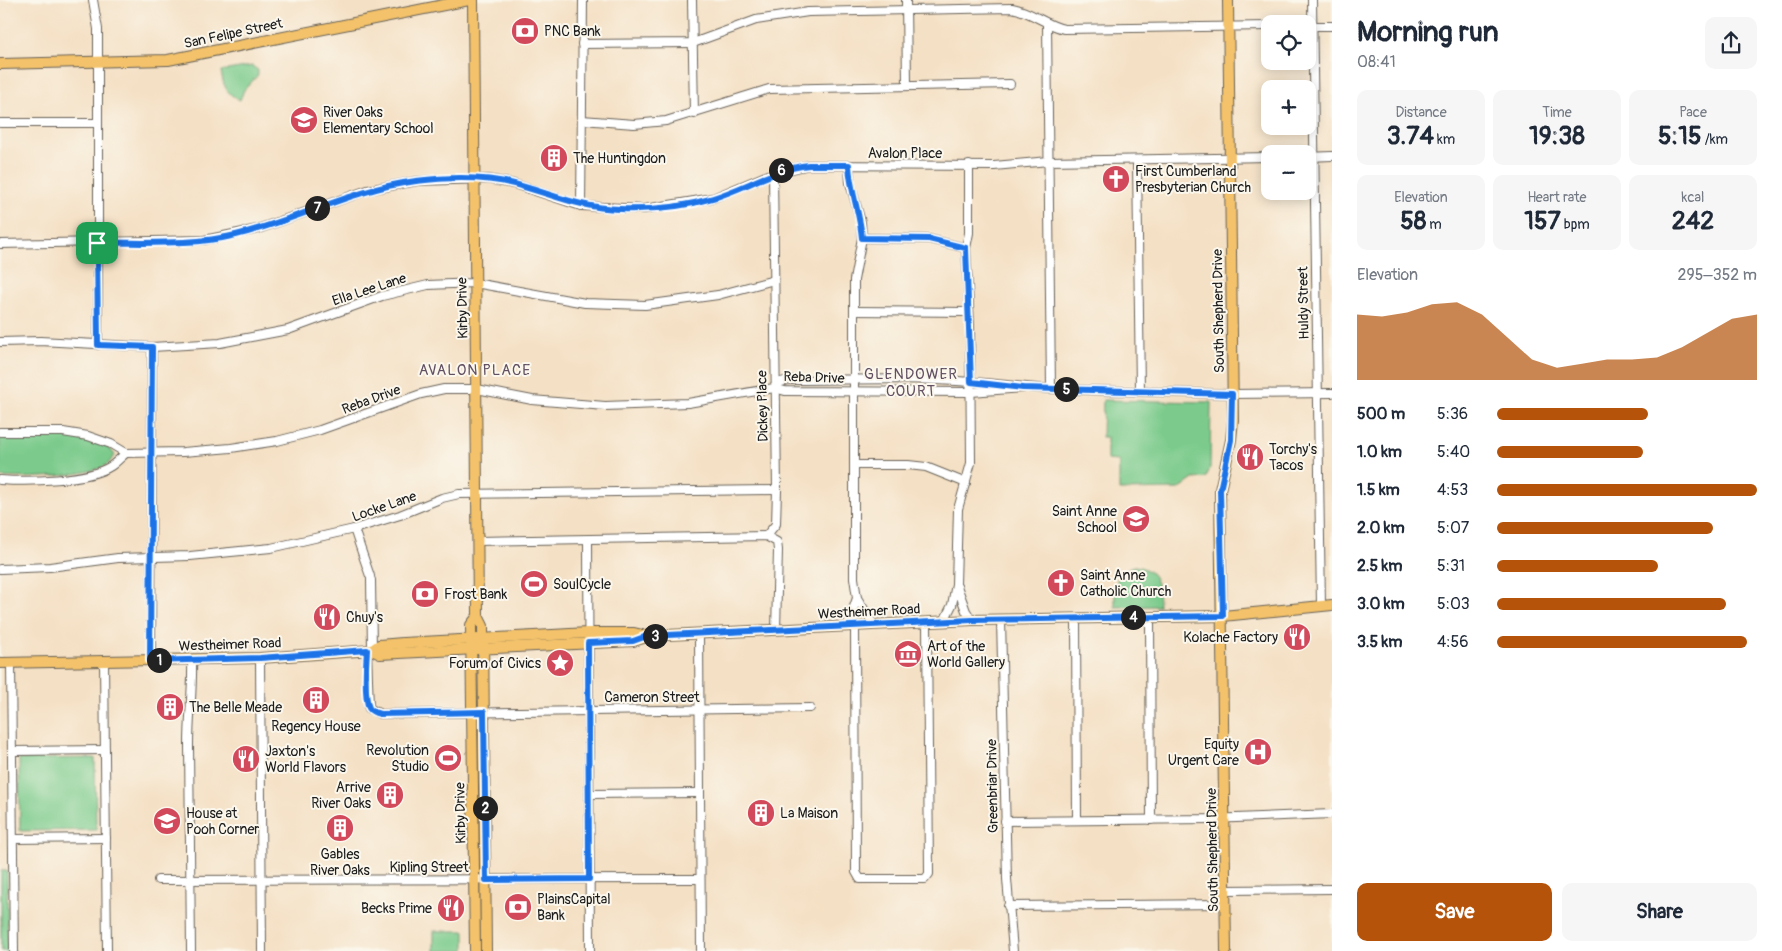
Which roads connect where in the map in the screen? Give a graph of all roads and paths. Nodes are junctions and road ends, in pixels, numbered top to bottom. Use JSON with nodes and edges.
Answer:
{"nodes":[{"id":1,"x":93,"y":0,"type":"edge"},
{"id":2,"x":471,"y":0,"type":"edge"},
{"id":3,"x":582,"y":0,"type":"edge"},
{"id":4,"x":692,"y":0,"type":"edge"},
{"id":5,"x":906,"y":0,"type":"edge"},
{"id":6,"x":1228,"y":0,"type":"edge"},
{"id":7,"x":1312,"y":0,"type":"edge"},
{"id":8,"x":906,"y":10,"type":"junction"},
{"id":9,"x":1311,"y":15,"type":"edge"},
{"id":10,"x":1047,"y":23,"type":"junction"},
{"id":11,"x":1261,"y":26,"type":"edge"},
{"id":12,"x":1316,"y":26,"type":"edge"},
{"id":13,"x":1332,"y":26,"type":"edge"},
{"id":14,"x":1228,"y":27,"type":"junction"},
{"id":15,"x":693,"y":43,"type":"junction"},
{"id":16,"x":582,"y":44,"type":"junction"},
{"id":17,"x":98,"y":63,"type":"junction"},
{"id":18,"x":0,"y":64,"type":"edge"},
{"id":19,"x":1310,"y":70,"type":"edge"},
{"id":20,"x":1010,"y":84,"type":"dead end"},
{"id":21,"x":907,"y":85,"type":"junction"},
{"id":22,"x":694,"y":114,"type":"junction"},
{"id":23,"x":582,"y":120,"type":"junction"},
{"id":24,"x":0,"y":123,"type":"edge"},
{"id":25,"x":97,"y":123,"type":"junction"},
{"id":26,"x":1311,"y":145,"type":"edge"},
{"id":27,"x":1332,"y":156,"type":"edge"},
{"id":28,"x":1261,"y":157,"type":"edge"},
{"id":29,"x":1316,"y":157,"type":"edge"},
{"id":30,"x":1230,"y":158,"type":"junction"},
{"id":31,"x":1137,"y":160,"type":"junction"},
{"id":32,"x":1049,"y":161,"type":"junction"},
{"id":33,"x":849,"y":165,"type":"junction"},
{"id":34,"x":969,"y":165,"type":"junction"},
{"id":35,"x":773,"y":173,"type":"junction"},
{"id":36,"x":474,"y":178,"type":"junction"},
{"id":37,"x":1312,"y":200,"type":"edge"},
{"id":38,"x":581,"y":206,"type":"junction"},
{"id":39,"x":862,"y":238,"type":"junction"},
{"id":40,"x":97,"y":243,"type":"junction"},
{"id":41,"x":0,"y":244,"type":"edge"},
{"id":42,"x":966,"y":248,"type":"junction"},
{"id":43,"x":774,"y":280,"type":"junction"},
{"id":44,"x":475,"y":283,"type":"junction"},
{"id":45,"x":854,"y":311,"type":"junction"},
{"id":46,"x":968,"y":312,"type":"junction"},
{"id":47,"x":0,"y":342,"type":"edge"},
{"id":48,"x":98,"y":345,"type":"junction"},
{"id":49,"x":152,"y":347,"type":"junction"},
{"id":50,"x":852,"y":380,"type":"junction"},
{"id":51,"x":971,"y":382,"type":"junction"},
{"id":52,"x":774,"y":388,"type":"junction"},
{"id":53,"x":1023,"y":388,"type":"junction"},
{"id":54,"x":477,"y":389,"type":"junction"},
{"id":55,"x":1051,"y":389,"type":"junction"},
{"id":56,"x":852,"y":391,"type":"junction"},
{"id":57,"x":1140,"y":391,"type":"junction"},
{"id":58,"x":971,"y":392,"type":"junction"},
{"id":59,"x":1317,"y":393,"type":"junction"},
{"id":60,"x":1332,"y":393,"type":"edge"},
{"id":61,"x":1232,"y":394,"type":"junction"},
{"id":62,"x":0,"y":432,"type":"edge"},
{"id":63,"x":126,"y":453,"type":"junction"},
{"id":64,"x":152,"y":453,"type":"junction"},
{"id":65,"x":855,"y":465,"type":"junction"},
{"id":66,"x":0,"y":480,"type":"edge"},
{"id":67,"x":966,"y":483,"type":"junction"},
{"id":68,"x":777,"y":490,"type":"junction"},
{"id":69,"x":477,"y":493,"type":"junction"},
{"id":70,"x":354,"y":529,"type":"junction"},
{"id":71,"x":766,"y":536,"type":"junction"},
{"id":72,"x":588,"y":541,"type":"junction"},
{"id":73,"x":478,"y":542,"type":"junction"},
{"id":74,"x":151,"y":556,"type":"junction"},
{"id":75,"x":0,"y":569,"type":"edge"},
{"id":76,"x":956,"y":584,"type":"junction"},
{"id":77,"x":856,"y":598,"type":"junction"},
{"id":78,"x":1327,"y":606,"type":"edge"},
{"id":79,"x":478,"y":616,"type":"junction"},
{"id":80,"x":1223,"y":616,"type":"junction"},
{"id":81,"x":1150,"y":617,"type":"junction"},
{"id":82,"x":1076,"y":618,"type":"junction"},
{"id":83,"x":1001,"y":619,"type":"junction"},
{"id":84,"x":972,"y":620,"type":"junction"},
{"id":85,"x":944,"y":621,"type":"junction"},
{"id":86,"x":927,"y":622,"type":"junction"},
{"id":87,"x":874,"y":625,"type":"junction"},
{"id":88,"x":851,"y":626,"type":"junction"},
{"id":89,"x":776,"y":630,"type":"junction"},
{"id":90,"x":699,"y":634,"type":"junction"},
{"id":91,"x":588,"y":638,"type":"junction"},
{"id":92,"x":471,"y":644,"type":"junction"},
{"id":93,"x":484,"y":644,"type":"junction"},
{"id":94,"x":369,"y":650,"type":"junction"},
{"id":95,"x":260,"y":658,"type":"junction"},
{"id":96,"x":192,"y":660,"type":"junction"},
{"id":97,"x":104,"y":661,"type":"junction"},
{"id":98,"x":150,"y":661,"type":"junction"},
{"id":99,"x":5,"y":663,"type":"edge"},
{"id":100,"x":810,"y":708,"type":"dead end"},
{"id":101,"x":699,"y":709,"type":"junction"},
{"id":102,"x":588,"y":710,"type":"junction"},
{"id":103,"x":472,"y":712,"type":"junction"},
{"id":104,"x":484,"y":712,"type":"junction"},
{"id":105,"x":105,"y":750,"type":"junction"},
{"id":106,"x":13,"y":751,"type":"junction"},
{"id":107,"x":699,"y":793,"type":"junction"},
{"id":108,"x":589,"y":794,"type":"junction"},
{"id":109,"x":1332,"y":814,"type":"edge"},
{"id":110,"x":1225,"y":818,"type":"junction"},
{"id":111,"x":1077,"y":820,"type":"junction"},
{"id":112,"x":1151,"y":820,"type":"junction"},
{"id":113,"x":1005,"y":821,"type":"junction"},
{"id":114,"x":106,"y":838,"type":"junction"},
{"id":115,"x":13,"y":839,"type":"junction"},
{"id":116,"x":190,"y":879,"type":"junction"},
{"id":117,"x":262,"y":879,"type":"junction"},
{"id":118,"x":589,"y":879,"type":"junction"},
{"id":119,"x":700,"y":879,"type":"junction"},
{"id":120,"x":158,"y":880,"type":"dead end"},
{"id":121,"x":480,"y":880,"type":"junction"},
{"id":122,"x":1332,"y":889,"type":"edge"},
{"id":123,"x":1226,"y":890,"type":"junction"},
{"id":124,"x":1226,"y":904,"type":"junction"},
{"id":125,"x":1008,"y":906,"type":"junction"},
{"id":126,"x":14,"y":951,"type":"edge"},
{"id":127,"x":107,"y":951,"type":"edge"},
{"id":128,"x":191,"y":951,"type":"edge"},
{"id":129,"x":262,"y":951,"type":"edge"},
{"id":130,"x":475,"y":951,"type":"edge"},
{"id":131,"x":486,"y":951,"type":"edge"},
{"id":132,"x":590,"y":951,"type":"edge"},
{"id":133,"x":701,"y":951,"type":"edge"},
{"id":134,"x":1013,"y":951,"type":"edge"},
{"id":135,"x":1226,"y":951,"type":"edge"}],
"edges":[{"from":1,"to":17,"type":"street"},
{"from":2,"to":17,"type":"main road","name":"San Felipe Street"},
{"from":2,"to":36,"type":"main road","name":"Kirby Drive"},
{"from":3,"to":16,"type":"street"},
{"from":4,"to":15,"type":"street"},
{"from":5,"to":8,"type":"street"},
{"from":6,"to":14,"type":"main road","name":"South Shepherd Drive"},
{"from":7,"to":9,"type":"street","name":"Huldy Street"},
{"from":8,"to":10,"type":"street"},
{"from":8,"to":15,"type":"street"},
{"from":8,"to":21,"type":"street"},
{"from":10,"to":14,"type":"street"},
{"from":10,"to":32,"type":"street"},
{"from":11,"to":14,"type":"street"},
{"from":12,"to":13,"type":"street"},
{"from":14,"to":30,"type":"main road","name":"South Shepherd Drive"},
{"from":15,"to":16,"type":"street"},
{"from":15,"to":22,"type":"street"},
{"from":16,"to":23,"type":"street"},
{"from":17,"to":18,"type":"main road","name":"San Felipe Street"},
{"from":17,"to":25,"type":"street"},
{"from":19,"to":26,"type":"street","name":"Huldy Street"},
{"from":20,"to":21,"type":"street"},
{"from":21,"to":22,"type":"street"},
{"from":22,"to":23,"type":"street"},
{"from":23,"to":38,"type":"street"},
{"from":24,"to":25,"type":"street"},
{"from":25,"to":40,"type":"street"},
{"from":27,"to":29,"type":"street"},
{"from":28,"to":30,"type":"street","name":"Avalon Place"},
{"from":30,"to":31,"type":"street","name":"Avalon Place"},
{"from":30,"to":61,"type":"main road","name":"South Shepherd Drive"},
{"from":31,"to":32,"type":"street","name":"Avalon Place"},
{"from":31,"to":57,"type":"street"},
{"from":32,"to":34,"type":"street","name":"Avalon Place"},
{"from":32,"to":55,"type":"street"},
{"from":33,"to":34,"type":"street","name":"Avalon Place"},
{"from":33,"to":35,"type":"street","name":"Avalon Place"},
{"from":33,"to":39,"type":"street"},
{"from":34,"to":42,"type":"street"},
{"from":35,"to":38,"type":"street","name":"Avalon Place"},
{"from":35,"to":43,"type":"street","name":"Dickey Place"},
{"from":36,"to":38,"type":"street","name":"Avalon Place"},
{"from":36,"to":40,"type":"street","name":"Avalon Place"},
{"from":36,"to":44,"type":"main road","name":"Kirby Drive"},
{"from":37,"to":59,"type":"street","name":"Huldy Street"},
{"from":39,"to":42,"type":"street"},
{"from":39,"to":45,"type":"street"},
{"from":40,"to":41,"type":"street","name":"Avalon Place"},
{"from":40,"to":48,"type":"street"},
{"from":42,"to":46,"type":"street"},
{"from":43,"to":44,"type":"street","name":"Ella Lee Lane"},
{"from":43,"to":52,"type":"street","name":"Dickey Place"},
{"from":44,"to":49,"type":"street","name":"Ella Lee Lane"},
{"from":44,"to":54,"type":"main road","name":"Kirby Drive"},
{"from":45,"to":46,"type":"street"},
{"from":45,"to":50,"type":"street"},
{"from":46,"to":51,"type":"street"},
{"from":47,"to":48,"type":"street","name":"Ella Lee Lane"},
{"from":48,"to":49,"type":"street","name":"Ella Lee Lane"},
{"from":49,"to":64,"type":"street"},
{"from":50,"to":51,"type":"street","name":"Reba Drive"},
{"from":50,"to":52,"type":"street","name":"Reba Drive"},
{"from":50,"to":56,"type":"street"},
{"from":51,"to":53,"type":"street","name":"Reba Drive"},
{"from":51,"to":58,"type":"street"},
{"from":52,"to":54,"type":"street","name":"Reba Drive"},
{"from":52,"to":56,"type":"street","name":"Reba Drive"},
{"from":52,"to":68,"type":"street","name":"Dickey Place"},
{"from":53,"to":55,"type":"street"},
{"from":53,"to":58,"type":"street","name":"Reba Drive"},
{"from":54,"to":64,"type":"street","name":"Reba Drive"},
{"from":54,"to":69,"type":"main road","name":"Kirby Drive"},
{"from":55,"to":57,"type":"street"},
{"from":56,"to":58,"type":"street","name":"Reba Drive"},
{"from":56,"to":65,"type":"street"},
{"from":57,"to":61,"type":"street"},
{"from":58,"to":67,"type":"street"},
{"from":59,"to":60,"type":"street"},
{"from":59,"to":61,"type":"street"},
{"from":59,"to":78,"type":"street","name":"Huldy Street"},
{"from":61,"to":80,"type":"main road","name":"South Shepherd Drive"},
{"from":62,"to":63,"type":"street","name":"Reba Drive"},
{"from":63,"to":64,"type":"street","name":"Reba Drive"},
{"from":63,"to":66,"type":"street"},
{"from":64,"to":74,"type":"street"},
{"from":65,"to":67,"type":"street"},
{"from":65,"to":77,"type":"street"},
{"from":67,"to":76,"type":"street"},
{"from":68,"to":69,"type":"street","name":"Locke Lane"},
{"from":68,"to":71,"type":"street","name":"Dickey Place"},
{"from":69,"to":70,"type":"street","name":"Locke Lane"},
{"from":69,"to":73,"type":"main road","name":"Kirby Drive"},
{"from":70,"to":74,"type":"street","name":"Locke Lane"},
{"from":70,"to":94,"type":"street"},
{"from":71,"to":72,"type":"street"},
{"from":71,"to":89,"type":"street"},
{"from":72,"to":73,"type":"street"},
{"from":72,"to":91,"type":"street"},
{"from":73,"to":79,"type":"main road","name":"Kirby Drive"},
{"from":74,"to":75,"type":"street","name":"Locke Lane"},
{"from":74,"to":98,"type":"street"},
{"from":76,"to":84,"type":"street"},
{"from":76,"to":85,"type":"street"},
{"from":77,"to":87,"type":"street"},
{"from":77,"to":88,"type":"street"},
{"from":78,"to":80,"type":"main road","name":"Westheimer Road"},
{"from":79,"to":92,"type":"main road","name":"Kirby Drive"},
{"from":79,"to":93,"type":"main road","name":"Kirby Drive"},
{"from":80,"to":81,"type":"main road","name":"Westheimer Road"},
{"from":80,"to":110,"type":"main road","name":"South Shepherd Drive"},
{"from":81,"to":82,"type":"main road","name":"Westheimer Road"},
{"from":81,"to":112,"type":"street"},
{"from":82,"to":83,"type":"main road","name":"Westheimer Road"},
{"from":82,"to":111,"type":"street"},
{"from":83,"to":84,"type":"main road","name":"Westheimer Road"},
{"from":83,"to":113,"type":"street","name":"Greenbriar Drive"},
{"from":84,"to":85,"type":"main road","name":"Westheimer Road"},
{"from":85,"to":86,"type":"main road","name":"Westheimer Road"},
{"from":86,"to":87,"type":"main road","name":"Westheimer Road"},
{"from":86,"to":88,"type":"street"},
{"from":87,"to":88,"type":"main road","name":"Westheimer Road"},
{"from":88,"to":89,"type":"main road","name":"Westheimer Road"},
{"from":89,"to":90,"type":"main road","name":"Westheimer Road"},
{"from":90,"to":91,"type":"main road","name":"Westheimer Road"},
{"from":90,"to":101,"type":"street"},
{"from":91,"to":93,"type":"main road","name":"Westheimer Road"},
{"from":91,"to":102,"type":"street"},
{"from":92,"to":93,"type":"main road","name":"Westheimer Road"},
{"from":92,"to":94,"type":"main road","name":"Westheimer Road"},
{"from":92,"to":103,"type":"main road","name":"Kirby Drive"},
{"from":93,"to":104,"type":"main road","name":"Kirby Drive"},
{"from":94,"to":95,"type":"main road","name":"Westheimer Road"},
{"from":94,"to":103,"type":"street","name":"Cameron Street"},
{"from":95,"to":96,"type":"main road","name":"Westheimer Road"},
{"from":95,"to":117,"type":"street"},
{"from":96,"to":98,"type":"main road","name":"Westheimer Road"},
{"from":96,"to":116,"type":"street"},
{"from":97,"to":98,"type":"main road","name":"Westheimer Road"},
{"from":97,"to":99,"type":"main road","name":"Westheimer Road"},
{"from":97,"to":105,"type":"street"},
{"from":99,"to":106,"type":"street"},
{"from":100,"to":101,"type":"street","name":"Cameron Street"},
{"from":101,"to":102,"type":"street","name":"Cameron Street"},
{"from":101,"to":107,"type":"street"},
{"from":102,"to":104,"type":"street","name":"Cameron Street"},
{"from":102,"to":108,"type":"street"},
{"from":103,"to":104,"type":"street","name":"Cameron Street"},
{"from":103,"to":121,"type":"main road","name":"Kirby Drive"},
{"from":104,"to":121,"type":"main road","name":"Kirby Drive"},
{"from":105,"to":106,"type":"street"},
{"from":105,"to":114,"type":"street"},
{"from":106,"to":115,"type":"street"},
{"from":107,"to":108,"type":"street"},
{"from":107,"to":119,"type":"street"},
{"from":108,"to":118,"type":"street"},
{"from":109,"to":110,"type":"street"},
{"from":110,"to":112,"type":"street"},
{"from":110,"to":123,"type":"main road","name":"South Shepherd Drive"},
{"from":111,"to":112,"type":"street"},
{"from":111,"to":113,"type":"street"},
{"from":113,"to":125,"type":"street","name":"Greenbriar Drive"},
{"from":114,"to":115,"type":"street"},
{"from":114,"to":127,"type":"street"},
{"from":115,"to":126,"type":"street"},
{"from":116,"to":117,"type":"street","name":"Kipling Street"},
{"from":116,"to":120,"type":"street","name":"Kipling Street"},
{"from":116,"to":128,"type":"street"},
{"from":117,"to":121,"type":"street","name":"Kipling Street"},
{"from":117,"to":129,"type":"street"},
{"from":118,"to":119,"type":"street","name":"Kipling Street"},
{"from":118,"to":121,"type":"street","name":"Kipling Street"},
{"from":118,"to":132,"type":"street"},
{"from":119,"to":133,"type":"street"},
{"from":121,"to":130,"type":"main road","name":"Kirby Drive"},
{"from":121,"to":131,"type":"main road","name":"Kirby Drive"},
{"from":122,"to":123,"type":"street"},
{"from":123,"to":124,"type":"main road","name":"South Shepherd Drive"},
{"from":124,"to":125,"type":"street"},
{"from":124,"to":135,"type":"main road","name":"South Shepherd Drive"},
{"from":125,"to":134,"type":"street","name":"Greenbriar Drive"}]}
